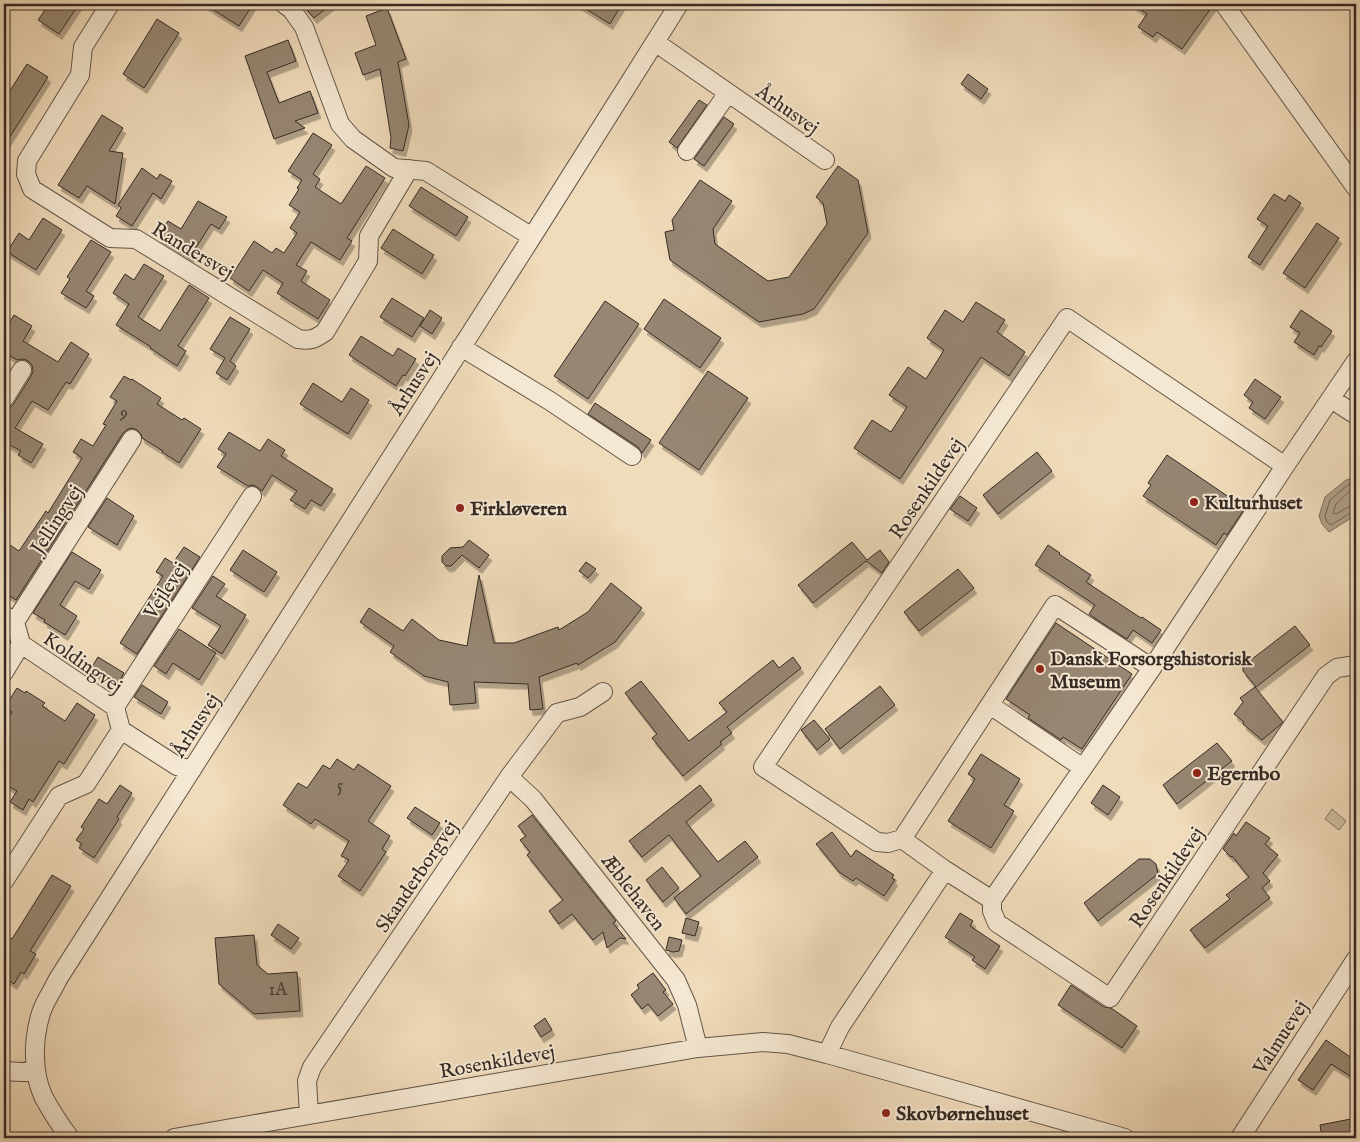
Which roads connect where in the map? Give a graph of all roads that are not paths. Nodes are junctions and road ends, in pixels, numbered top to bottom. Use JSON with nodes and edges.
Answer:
{"nodes":[{"id":1,"x":110,"y":4,"type":"edge"},
{"id":2,"x":284,"y":4,"type":"edge"},
{"id":3,"x":679,"y":4,"type":"edge"},
{"id":4,"x":1224,"y":4,"type":"edge"},
{"id":5,"x":655,"y":42,"type":"junction"},
{"id":6,"x":728,"y":93,"type":"junction"},
{"id":7,"x":687,"y":151,"type":"dead end"},
{"id":8,"x":825,"y":160,"type":"dead end"},
{"id":9,"x":409,"y":169,"type":"junction"},
{"id":10,"x":1356,"y":188,"type":"edge"},
{"id":11,"x":532,"y":237,"type":"junction"},
{"id":12,"x":461,"y":347,"type":"junction"},
{"id":13,"x":1356,"y":361,"type":"edge"},
{"id":14,"x":22,"y":370,"type":"dead end"},
{"id":15,"x":1331,"y":398,"type":"junction"},
{"id":16,"x":4,"y":399,"type":"edge"},
{"id":17,"x":1356,"y":415,"type":"edge"},
{"id":18,"x":132,"y":439,"type":"dead end"},
{"id":19,"x":632,"y":456,"type":"dead end"},
{"id":20,"x":1285,"y":466,"type":"junction"},
{"id":21,"x":252,"y":496,"type":"dead end"},
{"id":22,"x":10,"y":618,"type":"edge"},
{"id":23,"x":21,"y":644,"type":"junction"},
{"id":24,"x":1356,"y":665,"type":"edge"},
{"id":25,"x":1152,"y":668,"type":"junction"},
{"id":26,"x":4,"y":672,"type":"edge"},
{"id":27,"x":603,"y":692,"type":"dead end"},
{"id":28,"x":990,"y":704,"type":"junction"},
{"id":29,"x":114,"y":707,"type":"junction"},
{"id":30,"x":121,"y":730,"type":"junction"},
{"id":31,"x":1083,"y":768,"type":"junction"},
{"id":32,"x":192,"y":770,"type":"junction"},
{"id":33,"x":509,"y":777,"type":"junction"},
{"id":34,"x":902,"y":839,"type":"junction"},
{"id":35,"x":946,"y":870,"type":"junction"},
{"id":36,"x":4,"y":881,"type":"edge"},
{"id":37,"x":992,"y":900,"type":"junction"},
{"id":38,"x":1356,"y":959,"type":"edge"},
{"id":39,"x":698,"y":1048,"type":"junction"},
{"id":40,"x":827,"y":1054,"type":"junction"},
{"id":41,"x":4,"y":1071,"type":"edge"},
{"id":42,"x":36,"y":1071,"type":"junction"},
{"id":43,"x":309,"y":1115,"type":"junction"},
{"id":44,"x":70,"y":1138,"type":"edge"},
{"id":45,"x":178,"y":1138,"type":"edge"},
{"id":46,"x":1125,"y":1138,"type":"edge"},
{"id":47,"x":1240,"y":1138,"type":"edge"}],
"edges":[{"from":1,"to":9,"type":"street","name":"Randersvej"},
{"from":2,"to":9,"type":"street"},
{"from":3,"to":5,"type":"street","name":"Århusvej"},
{"from":4,"to":10,"type":"street"},
{"from":5,"to":6,"type":"street","name":"Århusvej"},
{"from":5,"to":11,"type":"street","name":"Århusvej"},
{"from":6,"to":7,"type":"street","name":"Århusvej"},
{"from":6,"to":8,"type":"street","name":"Århusvej"},
{"from":9,"to":11,"type":"street"},
{"from":11,"to":12,"type":"street","name":"Århusvej"},
{"from":12,"to":19,"type":"street","name":"Århusvej"},
{"from":12,"to":32,"type":"street","name":"Århusvej"},
{"from":13,"to":15,"type":"street"},
{"from":14,"to":16,"type":"street"},
{"from":15,"to":17,"type":"street"},
{"from":15,"to":20,"type":"street"},
{"from":18,"to":22,"type":"street","name":"Jellingvej"},
{"from":20,"to":25,"type":"street"},
{"from":20,"to":34,"type":"street","name":"Rosenkildevej"},
{"from":21,"to":29,"type":"street","name":"Vejlevej"},
{"from":22,"to":23,"type":"street","name":"Koldingvej"},
{"from":23,"to":26,"type":"street"},
{"from":23,"to":29,"type":"street","name":"Koldingvej"},
{"from":24,"to":37,"type":"street","name":"Rosenkildevej"},
{"from":25,"to":28,"type":"street"},
{"from":25,"to":31,"type":"street"},
{"from":27,"to":33,"type":"street","name":"Skanderborgvej"},
{"from":28,"to":31,"type":"street"},
{"from":28,"to":34,"type":"street"},
{"from":29,"to":30,"type":"street","name":"Koldingvej"},
{"from":30,"to":32,"type":"street"},
{"from":30,"to":36,"type":"street"},
{"from":31,"to":37,"type":"street"},
{"from":32,"to":42,"type":"street","name":"Århusvej"},
{"from":33,"to":39,"type":"street","name":"Æblehaven"},
{"from":33,"to":43,"type":"street","name":"Skanderborgvej"},
{"from":34,"to":35,"type":"street"},
{"from":35,"to":37,"type":"street"},
{"from":35,"to":40,"type":"street"},
{"from":38,"to":47,"type":"street","name":"Valmuevej"},
{"from":39,"to":40,"type":"street","name":"Rosenkildevej"},
{"from":39,"to":43,"type":"street","name":"Rosenkildevej"},
{"from":40,"to":46,"type":"street","name":"Rosenkildevej"},
{"from":41,"to":42,"type":"street"},
{"from":42,"to":44,"type":"street","name":"Århusvej"},
{"from":43,"to":45,"type":"street","name":"Rosenkildevej"}]}
